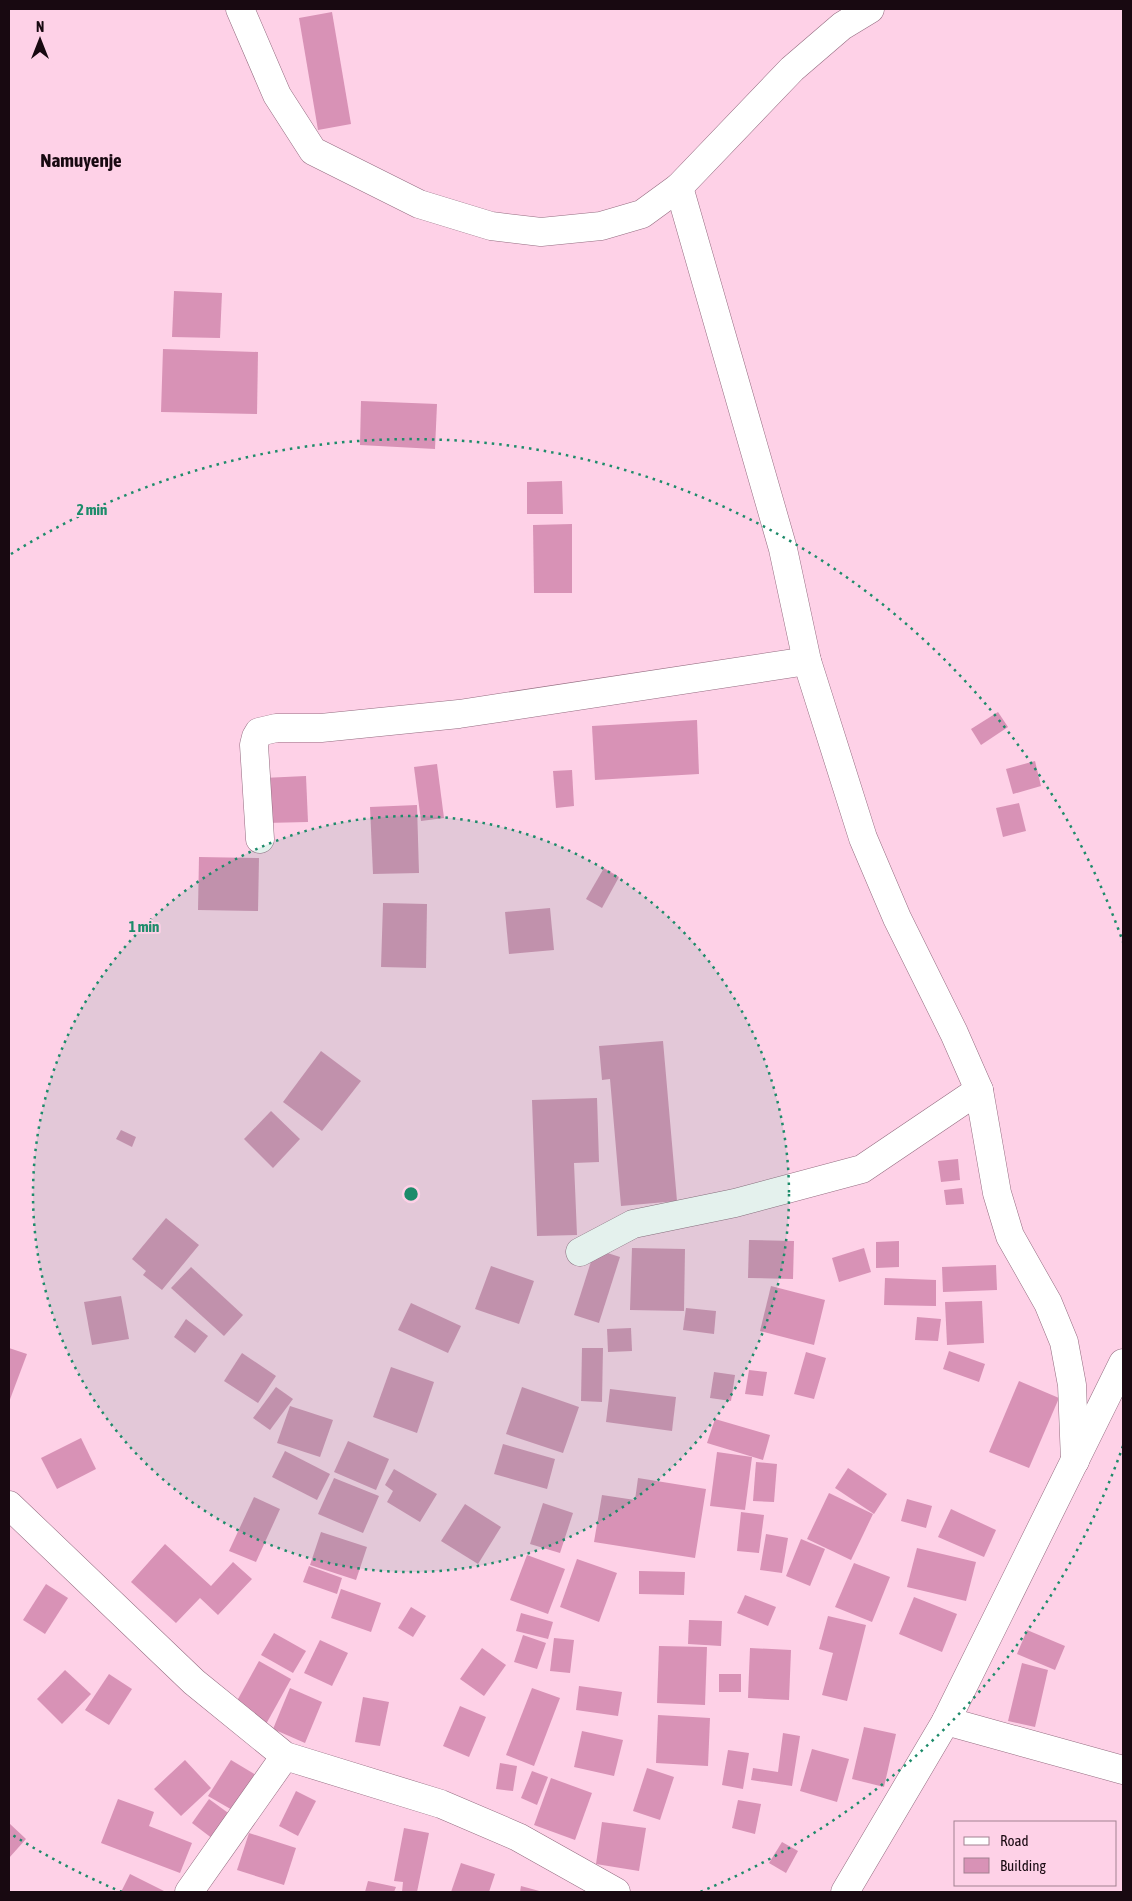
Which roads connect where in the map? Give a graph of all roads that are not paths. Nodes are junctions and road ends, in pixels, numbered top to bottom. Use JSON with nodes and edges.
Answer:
{"nodes":[{"id":1,"x":240,"y":9,"type":"edge"},
{"id":2,"x":870,"y":9,"type":"edge"},
{"id":3,"x":679,"y":186,"type":"junction"},
{"id":4,"x":807,"y":661,"type":"junction"},
{"id":5,"x":260,"y":839,"type":"dead end"},
{"id":6,"x":979,"y":1090,"type":"junction"},
{"id":7,"x":580,"y":1252,"type":"dead end"},
{"id":8,"x":1123,"y":1362,"type":"edge"},
{"id":9,"x":1075,"y":1462,"type":"junction"},
{"id":10,"x":9,"y":1505,"type":"edge"},
{"id":11,"x":946,"y":1722,"type":"junction"},
{"id":12,"x":285,"y":1756,"type":"junction"},
{"id":13,"x":1123,"y":1770,"type":"edge"},
{"id":14,"x":189,"y":1892,"type":"edge"},
{"id":15,"x":616,"y":1892,"type":"edge"},
{"id":16,"x":845,"y":1892,"type":"edge"}],
"edges":[{"from":1,"to":3,"type":"street"},
{"from":2,"to":3,"type":"street"},
{"from":3,"to":4,"type":"street"},
{"from":4,"to":5,"type":"street"},
{"from":4,"to":6,"type":"street"},
{"from":6,"to":7,"type":"street"},
{"from":6,"to":9,"type":"street"},
{"from":8,"to":9,"type":"street"},
{"from":9,"to":11,"type":"street"},
{"from":10,"to":12,"type":"street"},
{"from":11,"to":13,"type":"street"},
{"from":11,"to":16,"type":"street"},
{"from":12,"to":14,"type":"street"},
{"from":12,"to":15,"type":"street"}]}
